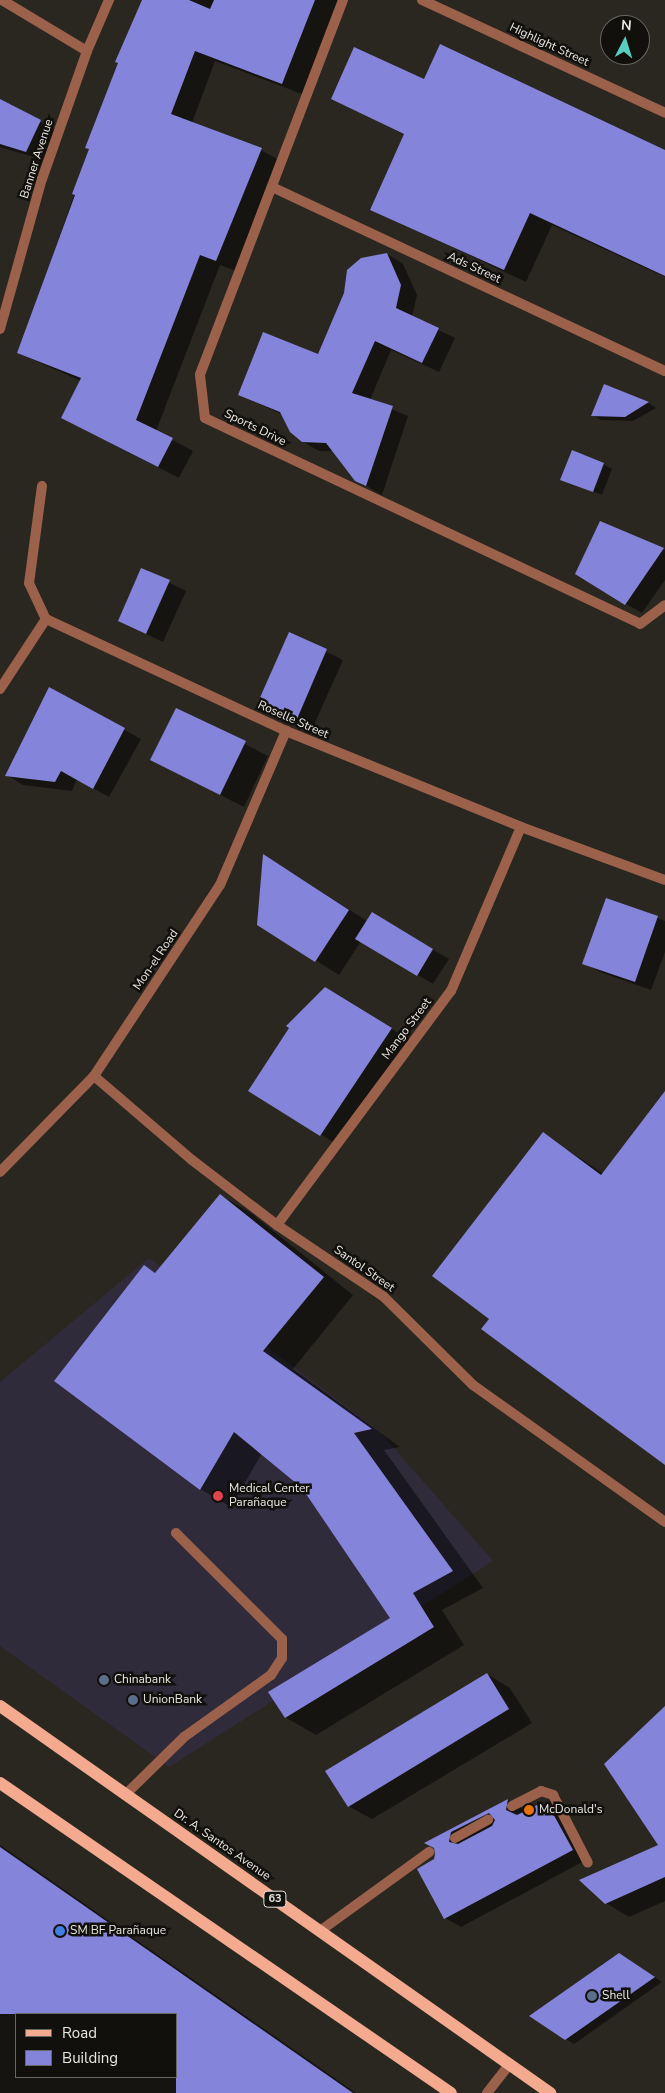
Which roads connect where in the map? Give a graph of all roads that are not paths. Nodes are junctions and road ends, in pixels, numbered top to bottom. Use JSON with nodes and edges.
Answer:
{"nodes":[{"id":1,"x":2,"y":0,"type":"edge"},
{"id":2,"x":109,"y":0,"type":"edge"},
{"id":3,"x":343,"y":0,"type":"edge"},
{"id":4,"x":422,"y":0,"type":"edge"},
{"id":5,"x":87,"y":51,"type":"junction"},
{"id":6,"x":665,"y":113,"type":"edge"},
{"id":7,"x":272,"y":188,"type":"junction"},
{"id":8,"x":0,"y":329,"type":"edge"},
{"id":9,"x":665,"y":371,"type":"edge"},
{"id":10,"x":42,"y":486,"type":"dead end"},
{"id":11,"x":665,"y":604,"type":"edge"},
{"id":12,"x":46,"y":619,"type":"junction"},
{"id":13,"x":0,"y":689,"type":"edge"},
{"id":14,"x":286,"y":731,"type":"junction"},
{"id":15,"x":521,"y":827,"type":"junction"},
{"id":16,"x":665,"y":880,"type":"edge"},
{"id":17,"x":94,"y":1076,"type":"junction"},
{"id":18,"x":0,"y":1172,"type":"edge"},
{"id":19,"x":277,"y":1225,"type":"junction"},
{"id":20,"x":665,"y":1522,"type":"edge"},
{"id":21,"x":176,"y":1533,"type":"dead end"},
{"id":22,"x":0,"y":1706,"type":"edge"},
{"id":23,"x":0,"y":1783,"type":"edge"},
{"id":24,"x":126,"y":1795,"type":"junction"},
{"id":25,"x":512,"y":1806,"type":"dead end"},
{"id":26,"x":488,"y":1820,"type":"dead end"},
{"id":27,"x":455,"y":1838,"type":"dead end"},
{"id":28,"x":429,"y":1852,"type":"dead end"},
{"id":29,"x":588,"y":1863,"type":"dead end"},
{"id":30,"x":320,"y":1930,"type":"junction"},
{"id":31,"x":510,"y":2064,"type":"junction"},
{"id":32,"x":450,"y":2093,"type":"edge"},
{"id":33,"x":487,"y":2093,"type":"edge"},
{"id":34,"x":550,"y":2093,"type":"edge"}],
"edges":[{"from":1,"to":5,"type":"street"},
{"from":2,"to":5,"type":"street","name":"Banner Avenue"},
{"from":3,"to":7,"type":"street","name":"Sports Drive"},
{"from":4,"to":6,"type":"street","name":"Highlight Street"},
{"from":5,"to":8,"type":"street","name":"Banner Avenue"},
{"from":7,"to":9,"type":"street","name":"Ads Street"},
{"from":7,"to":11,"type":"street","name":"Sports Drive"},
{"from":10,"to":12,"type":"street"},
{"from":12,"to":13,"type":"street"},
{"from":12,"to":14,"type":"street","name":"Roselle Street"},
{"from":14,"to":15,"type":"street","name":"Roselle Street"},
{"from":14,"to":17,"type":"street","name":"Mon-el Road"},
{"from":15,"to":16,"type":"street","name":"Roselle Street"},
{"from":15,"to":19,"type":"street","name":"Mango Street"},
{"from":17,"to":18,"type":"street","name":"Mon-el Road"},
{"from":17,"to":19,"type":"street","name":"Santol Street"},
{"from":19,"to":20,"type":"street","name":"Santol Street"},
{"from":21,"to":24,"type":"street"},
{"from":22,"to":24,"type":"main road","name":"Dr. A. Santos Avenue","number":"63"},
{"from":23,"to":32,"type":"main road"},
{"from":24,"to":30,"type":"main road","name":"Dr. A. Santos Avenue","number":"63"},
{"from":25,"to":29,"type":"street"},
{"from":26,"to":27,"type":"street"},
{"from":28,"to":30,"type":"street"},
{"from":30,"to":31,"type":"main road","name":"Dr. A. Santos Avenue","number":"63"},
{"from":31,"to":33,"type":"street"},
{"from":31,"to":34,"type":"main road","name":"Dr. A. Santos Avenue","number":"63"}]}
